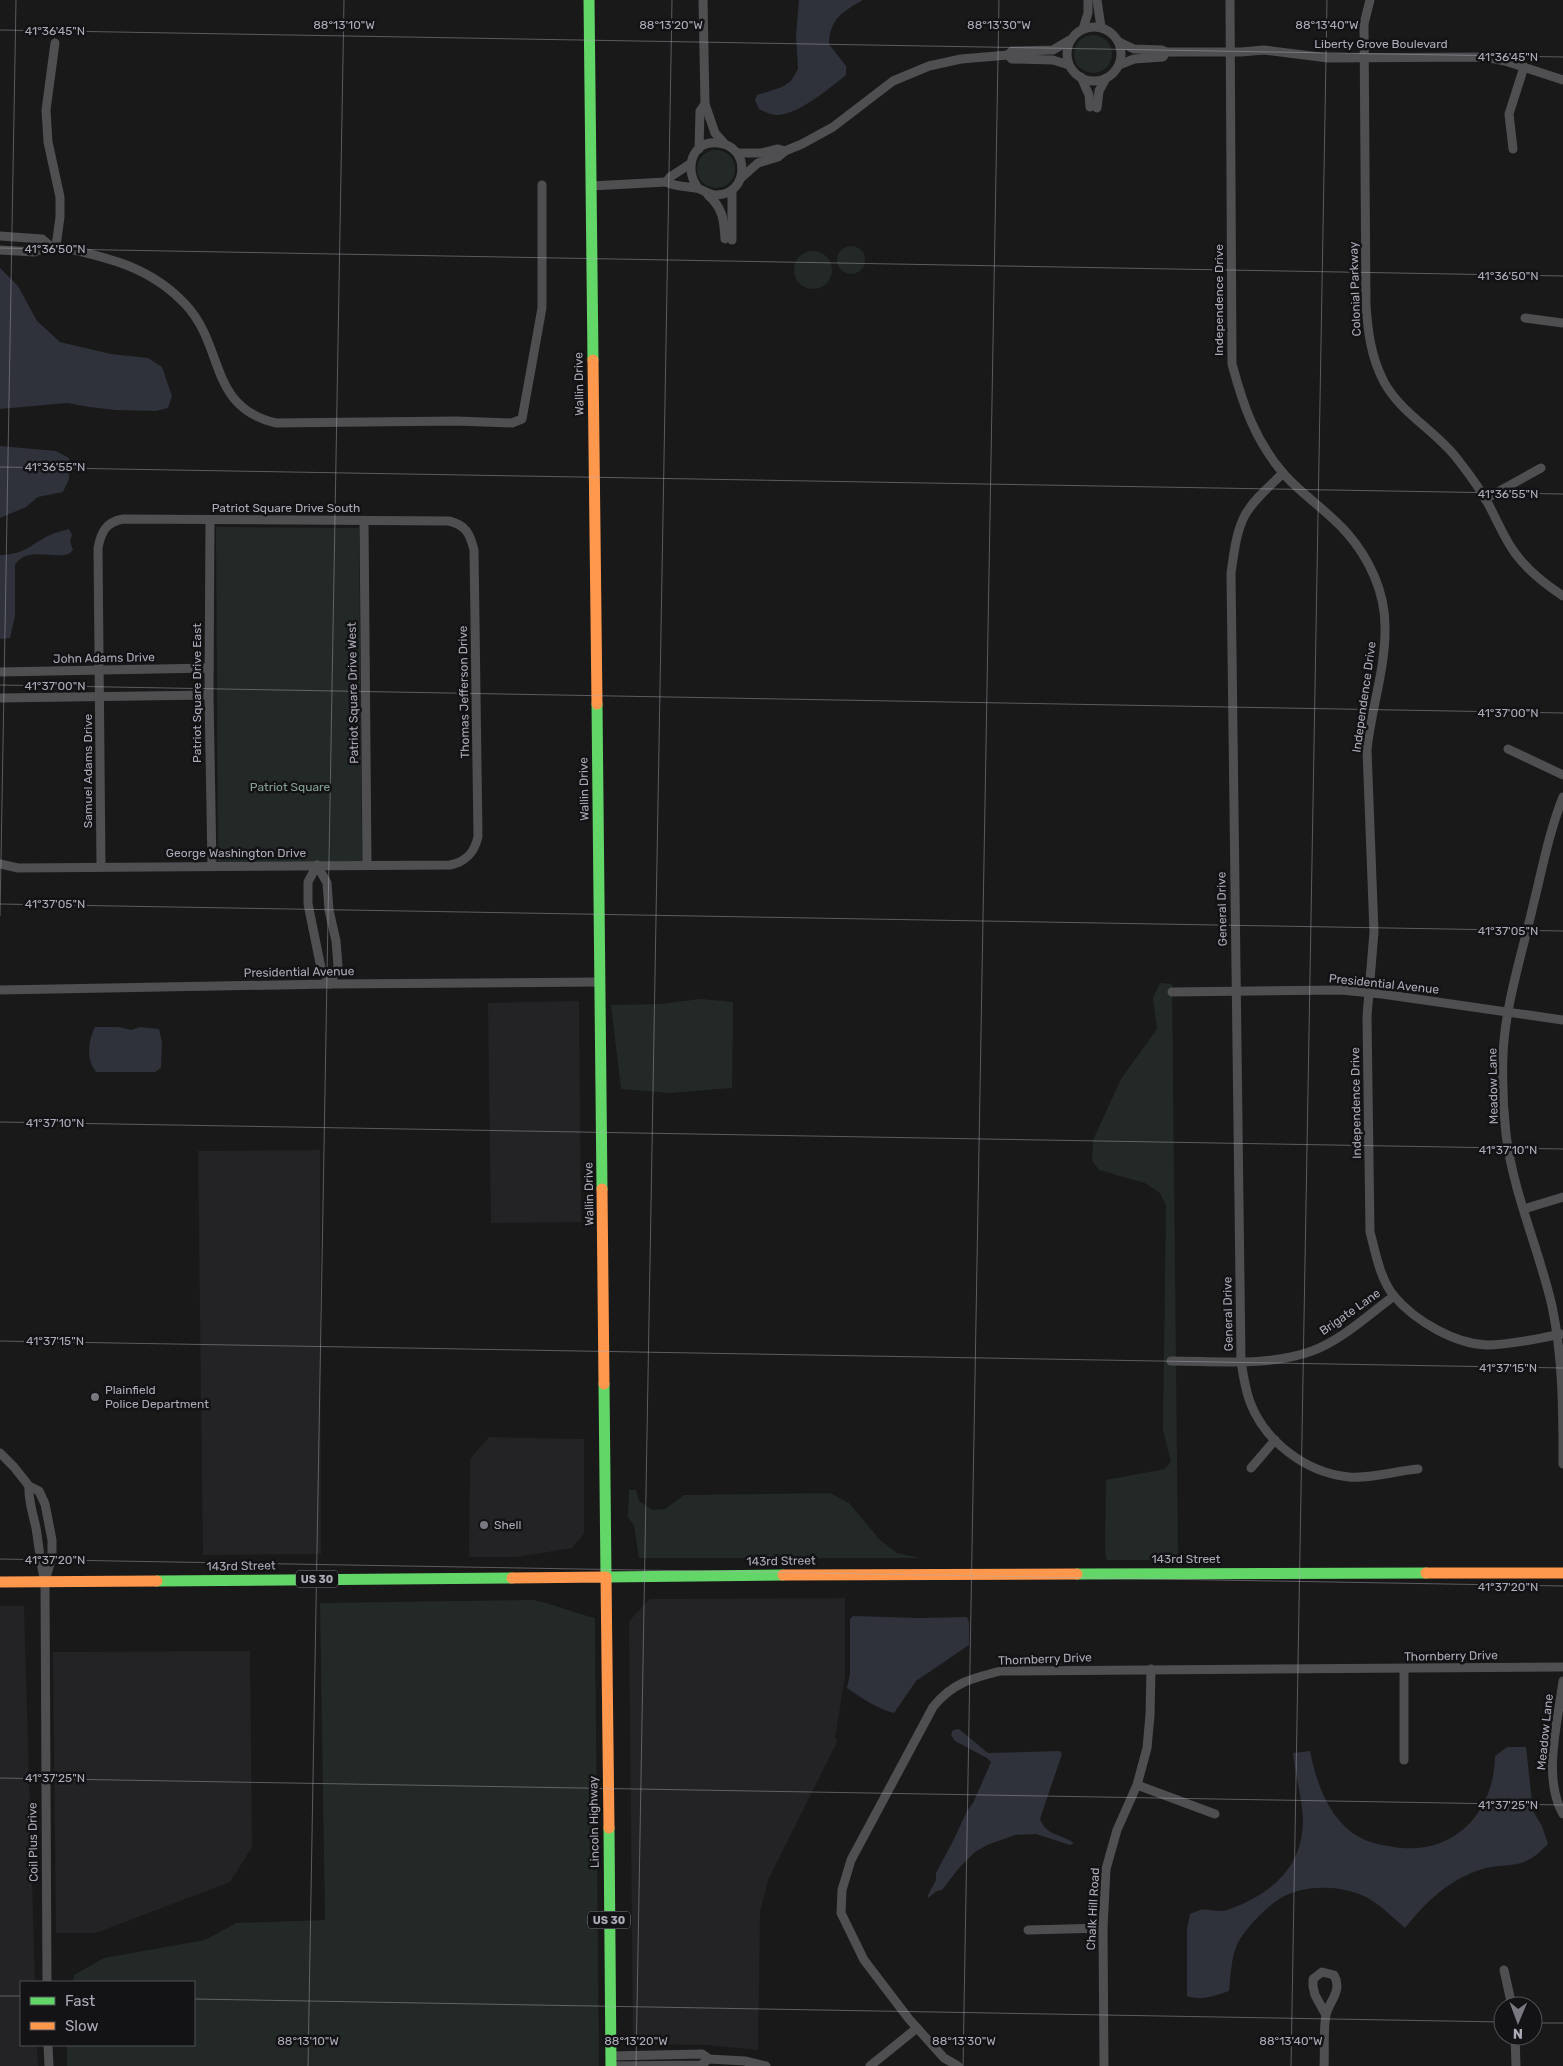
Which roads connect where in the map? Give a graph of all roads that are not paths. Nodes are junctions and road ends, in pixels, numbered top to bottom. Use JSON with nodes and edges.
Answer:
{"nodes":[{"id":1,"x":589,"y":0,"type":"edge"},
{"id":2,"x":704,"y":0,"type":"edge"},
{"id":3,"x":1088,"y":0,"type":"edge"},
{"id":4,"x":1097,"y":0,"type":"edge"},
{"id":5,"x":1230,"y":0,"type":"edge"},
{"id":6,"x":1370,"y":0,"type":"edge"},
{"id":7,"x":1101,"y":27,"type":"junction"},
{"id":8,"x":1083,"y":29,"type":"junction"},
{"id":9,"x":1070,"y":40,"type":"junction"},
{"id":10,"x":1119,"y":42,"type":"junction"},
{"id":11,"x":55,"y":43,"type":"dead end"},
{"id":12,"x":1166,"y":52,"type":"junction"},
{"id":13,"x":1230,"y":52,"type":"junction"},
{"id":14,"x":1008,"y":55,"type":"junction"},
{"id":15,"x":1364,"y":57,"type":"junction"},
{"id":16,"x":1069,"y":65,"type":"junction"},
{"id":17,"x":1119,"y":65,"type":"junction"},
{"id":18,"x":1524,"y":67,"type":"junction"},
{"id":19,"x":1081,"y":77,"type":"junction"},
{"id":20,"x":1106,"y":78,"type":"junction"},
{"id":21,"x":1563,"y":80,"type":"edge"},
{"id":22,"x":704,"y":104,"type":"junction"},
{"id":23,"x":724,"y":144,"type":"junction"},
{"id":24,"x":699,"y":149,"type":"junction"},
{"id":25,"x":1513,"y":149,"type":"dead end"},
{"id":26,"x":785,"y":151,"type":"junction"},
{"id":27,"x":738,"y":153,"type":"junction"},
{"id":28,"x":690,"y":164,"type":"junction"},
{"id":29,"x":742,"y":178,"type":"junction"},
{"id":30,"x":666,"y":182,"type":"junction"},
{"id":31,"x":542,"y":185,"type":"dead end"},
{"id":32,"x":591,"y":186,"type":"junction"},
{"id":33,"x":732,"y":190,"type":"junction"},
{"id":34,"x":702,"y":191,"type":"junction"},
{"id":35,"x":0,"y":236,"type":"edge"},
{"id":36,"x":53,"y":246,"type":"junction"},
{"id":37,"x":0,"y":250,"type":"edge"},
{"id":38,"x":1525,"y":318,"type":"dead end"},
{"id":39,"x":1563,"y":323,"type":"edge"},
{"id":40,"x":1541,"y":468,"type":"dead end"},
{"id":41,"x":1283,"y":473,"type":"junction"},
{"id":42,"x":1485,"y":499,"type":"junction"},
{"id":43,"x":210,"y":520,"type":"junction"},
{"id":44,"x":364,"y":521,"type":"junction"},
{"id":45,"x":106,"y":527,"type":"joint"},
{"id":46,"x":466,"y":528,"type":"joint"},
{"id":47,"x":1563,"y":596,"type":"edge"},
{"id":48,"x":209,"y":668,"type":"junction"},
{"id":49,"x":100,"y":671,"type":"junction"},
{"id":50,"x":0,"y":672,"type":"edge"},
{"id":51,"x":101,"y":696,"type":"junction"},
{"id":52,"x":209,"y":696,"type":"junction"},
{"id":53,"x":0,"y":698,"type":"edge"},
{"id":54,"x":1508,"y":749,"type":"dead end"},
{"id":55,"x":1563,"y":775,"type":"edge"},
{"id":56,"x":1563,"y":797,"type":"edge"},
{"id":57,"x":470,"y":856,"type":"joint"},
{"id":58,"x":0,"y":864,"type":"edge"},
{"id":59,"x":367,"y":865,"type":"junction"},
{"id":60,"x":212,"y":866,"type":"junction"},
{"id":61,"x":317,"y":866,"type":"junction"},
{"id":62,"x":101,"y":867,"type":"junction"},
{"id":63,"x":599,"y":982,"type":"junction"},
{"id":64,"x":330,"y":984,"type":"junction"},
{"id":65,"x":0,"y":990,"type":"edge"},
{"id":66,"x":1172,"y":992,"type":"dead end"},
{"id":67,"x":1236,"y":992,"type":"junction"},
{"id":68,"x":1370,"y":993,"type":"junction"},
{"id":69,"x":1509,"y":1012,"type":"junction"},
{"id":70,"x":1563,"y":1020,"type":"edge"},
{"id":71,"x":1563,"y":1197,"type":"edge"},
{"id":72,"x":1524,"y":1208,"type":"junction"},
{"id":73,"x":1394,"y":1296,"type":"junction"},
{"id":74,"x":1560,"y":1335,"type":"edge"},
{"id":75,"x":1171,"y":1361,"type":"dead end"},
{"id":76,"x":1241,"y":1361,"type":"junction"},
{"id":77,"x":1275,"y":1440,"type":"junction"},
{"id":78,"x":0,"y":1453,"type":"edge"},
{"id":79,"x":1563,"y":1464,"type":"edge"},
{"id":80,"x":1250,"y":1468,"type":"dead end"},
{"id":81,"x":1418,"y":1469,"type":"dead end"},
{"id":82,"x":29,"y":1486,"type":"junction"},
{"id":83,"x":1563,"y":1572,"type":"edge"},
{"id":84,"x":606,"y":1577,"type":"junction"},
{"id":85,"x":0,"y":1582,"type":"edge"},
{"id":86,"x":45,"y":1582,"type":"junction"},
{"id":87,"x":1563,"y":1667,"type":"edge"},
{"id":88,"x":1151,"y":1669,"type":"junction"},
{"id":89,"x":1404,"y":1669,"type":"junction"},
{"id":90,"x":1563,"y":1681,"type":"edge"},
{"id":91,"x":1404,"y":1760,"type":"dead end"},
{"id":92,"x":1137,"y":1785,"type":"junction"},
{"id":93,"x":1216,"y":1814,"type":"dead end"},
{"id":94,"x":1563,"y":1814,"type":"edge"},
{"id":95,"x":1103,"y":1928,"type":"junction"},
{"id":96,"x":1028,"y":1930,"type":"dead end"},
{"id":97,"x":1504,"y":1970,"type":"dead end"},
{"id":98,"x":47,"y":1981,"type":"edge"},
{"id":99,"x":1510,"y":1996,"type":"edge"},
{"id":100,"x":1326,"y":2015,"type":"dead end"},
{"id":101,"x":917,"y":2028,"type":"junction"},
{"id":102,"x":48,"y":2046,"type":"edge"},
{"id":103,"x":1515,"y":2046,"type":"edge"},
{"id":104,"x":611,"y":2062,"type":"edge"},
{"id":105,"x":50,"y":2066,"type":"edge"},
{"id":106,"x":766,"y":2066,"type":"edge"},
{"id":107,"x":870,"y":2066,"type":"edge"},
{"id":108,"x":958,"y":2066,"type":"edge"},
{"id":109,"x":1104,"y":2066,"type":"edge"},
{"id":110,"x":1324,"y":2066,"type":"edge"},
{"id":111,"x":1516,"y":2066,"type":"edge"}],
"edges":[{"from":1,"to":32,"type":"main road","name":"Wallin Drive"},
{"from":2,"to":22,"type":"street"},
{"from":3,"to":8,"type":"street"},
{"from":4,"to":7,"type":"street"},
{"from":5,"to":13,"type":"street","name":"Independence Drive"},
{"from":6,"to":15,"type":"street","name":"Colonial Parkway"},
{"from":7,"to":8,"type":"street"},
{"from":7,"to":10,"type":"street"},
{"from":8,"to":9,"type":"street"},
{"from":9,"to":14,"type":"street"},
{"from":9,"to":16,"type":"street"},
{"from":10,"to":12,"type":"street","name":"Liberty Grove Boulevard"},
{"from":10,"to":17,"type":"street"},
{"from":11,"to":36,"type":"street"},
{"from":12,"to":13,"type":"street","name":"Liberty Grove Boulevard"},
{"from":12,"to":17,"type":"street","name":"Liberty Grove Boulevard"},
{"from":13,"to":15,"type":"street","name":"Liberty Grove Boulevard"},
{"from":13,"to":41,"type":"street","name":"Independence Drive"},
{"from":14,"to":16,"type":"street"},
{"from":14,"to":26,"type":"street"},
{"from":15,"to":18,"type":"street","name":"Liberty Grove Boulevard"},
{"from":15,"to":42,"type":"street","name":"Colonial Parkway"},
{"from":16,"to":19,"type":"street"},
{"from":17,"to":20,"type":"street"},
{"from":18,"to":21,"type":"street","name":"Liberty Grove Boulevard"},
{"from":18,"to":25,"type":"street"},
{"from":19,"to":20,"type":"street"},
{"from":19,"to":20,"type":"street"},
{"from":22,"to":23,"type":"street"},
{"from":22,"to":24,"type":"street"},
{"from":23,"to":24,"type":"street"},
{"from":23,"to":27,"type":"street"},
{"from":24,"to":28,"type":"street"},
{"from":26,"to":27,"type":"street"},
{"from":26,"to":29,"type":"street"},
{"from":27,"to":29,"type":"street"},
{"from":28,"to":30,"type":"street"},
{"from":28,"to":34,"type":"street"},
{"from":29,"to":33,"type":"street"},
{"from":30,"to":32,"type":"street"},
{"from":30,"to":34,"type":"street"},
{"from":31,"to":36,"type":"street"},
{"from":32,"to":63,"type":"main road","name":"Wallin Drive"},
{"from":33,"to":34,"type":"street"},
{"from":33,"to":34,"type":"street"},
{"from":35,"to":36,"type":"street"},
{"from":36,"to":37,"type":"street"},
{"from":38,"to":39,"type":"street"},
{"from":40,"to":42,"type":"street"},
{"from":41,"to":67,"type":"street","name":"General Drive"},
{"from":41,"to":68,"type":"street","name":"Independence Drive"},
{"from":42,"to":47,"type":"street","name":"Colonial Parkway"},
{"from":43,"to":44,"type":"street","name":"Patriot Square Drive South"},
{"from":43,"to":45,"type":"street","name":"Patriot Square Drive South"},
{"from":43,"to":48,"type":"street","name":"Patriot Square Drive East"},
{"from":44,"to":46,"type":"street","name":"Patriot Square Drive South"},
{"from":44,"to":59,"type":"street","name":"Patriot Square Drive West"},
{"from":45,"to":49,"type":"street","name":"Samuel Adams Drive"},
{"from":46,"to":57,"type":"street","name":"Thomas Jefferson Drive"},
{"from":48,"to":49,"type":"street","name":"John Adams Drive"},
{"from":48,"to":52,"type":"street","name":"Patriot Square Drive East"},
{"from":49,"to":50,"type":"street","name":"John Adams Drive"},
{"from":49,"to":51,"type":"street","name":"Samuel Adams Drive"},
{"from":51,"to":52,"type":"street"},
{"from":51,"to":53,"type":"street"},
{"from":51,"to":62,"type":"street","name":"Samuel Adams Drive"},
{"from":52,"to":60,"type":"street","name":"Patriot Square Drive East"},
{"from":54,"to":55,"type":"street"},
{"from":56,"to":69,"type":"street","name":"Meadow Lane"},
{"from":57,"to":59,"type":"street","name":"George Washington Drive"},
{"from":58,"to":62,"type":"street","name":"George Washington Drive"},
{"from":59,"to":61,"type":"street","name":"George Washington Drive"},
{"from":60,"to":61,"type":"street","name":"George Washington Drive"},
{"from":60,"to":62,"type":"street","name":"George Washington Drive"},
{"from":61,"to":64,"type":"street"},
{"from":61,"to":64,"type":"street"},
{"from":63,"to":64,"type":"street","name":"Presidential Avenue"},
{"from":63,"to":84,"type":"main road","name":"Wallin Drive"},
{"from":64,"to":65,"type":"street","name":"Presidential Avenue"},
{"from":66,"to":67,"type":"street","name":"Presidential Avenue"},
{"from":67,"to":68,"type":"street","name":"Presidential Avenue"},
{"from":67,"to":76,"type":"street","name":"General Drive"},
{"from":68,"to":69,"type":"street","name":"Presidential Avenue"},
{"from":68,"to":73,"type":"street","name":"Independence Drive"},
{"from":69,"to":70,"type":"street","name":"Presidential Avenue"},
{"from":69,"to":72,"type":"street","name":"Meadow Lane"},
{"from":71,"to":72,"type":"street"},
{"from":72,"to":74,"type":"street","name":"Meadow Lane"},
{"from":73,"to":74,"type":"street","name":"Independence Drive"},
{"from":73,"to":76,"type":"street","name":"Brigate Lane"},
{"from":74,"to":79,"type":"street","name":"Meadow Lane"},
{"from":75,"to":76,"type":"street","name":"Brigate Lane"},
{"from":76,"to":77,"type":"street","name":"General Drive"},
{"from":77,"to":80,"type":"street"},
{"from":77,"to":81,"type":"street","name":"General Drive"},
{"from":78,"to":82,"type":"street","name":"Coil Plus Drive"},
{"from":82,"to":86,"type":"street","name":"Coil Plus Drive"},
{"from":82,"to":86,"type":"street","name":"Coil Plus Drive"},
{"from":83,"to":84,"type":"main road","name":"143rd Street"},
{"from":84,"to":86,"type":"main road","name":"143rd Street","number":"US 30"},
{"from":84,"to":104,"type":"main road","name":"Lincoln Highway","number":"US 30"},
{"from":85,"to":86,"type":"main road","name":"143rd Street","number":"US 30"},
{"from":86,"to":98,"type":"street","name":"Coil Plus Drive"},
{"from":87,"to":89,"type":"street","name":"Thornberry Drive"},
{"from":88,"to":89,"type":"street","name":"Thornberry Drive"},
{"from":88,"to":92,"type":"street","name":"Chalk Hill Road"},
{"from":88,"to":101,"type":"street","name":"Thornberry Drive"},
{"from":89,"to":91,"type":"street"},
{"from":90,"to":94,"type":"street","name":"Meadow Lane"},
{"from":92,"to":93,"type":"street"},
{"from":92,"to":95,"type":"street","name":"Chalk Hill Road"},
{"from":95,"to":96,"type":"street"},
{"from":95,"to":109,"type":"street","name":"Chalk Hill Road"},
{"from":97,"to":99,"type":"street"},
{"from":100,"to":110,"type":"street"},
{"from":101,"to":107,"type":"street"},
{"from":101,"to":108,"type":"street","name":"Thornberry Drive"},
{"from":102,"to":105,"type":"street"},
{"from":103,"to":111,"type":"street"},
{"from":104,"to":106,"type":"street"}]}
